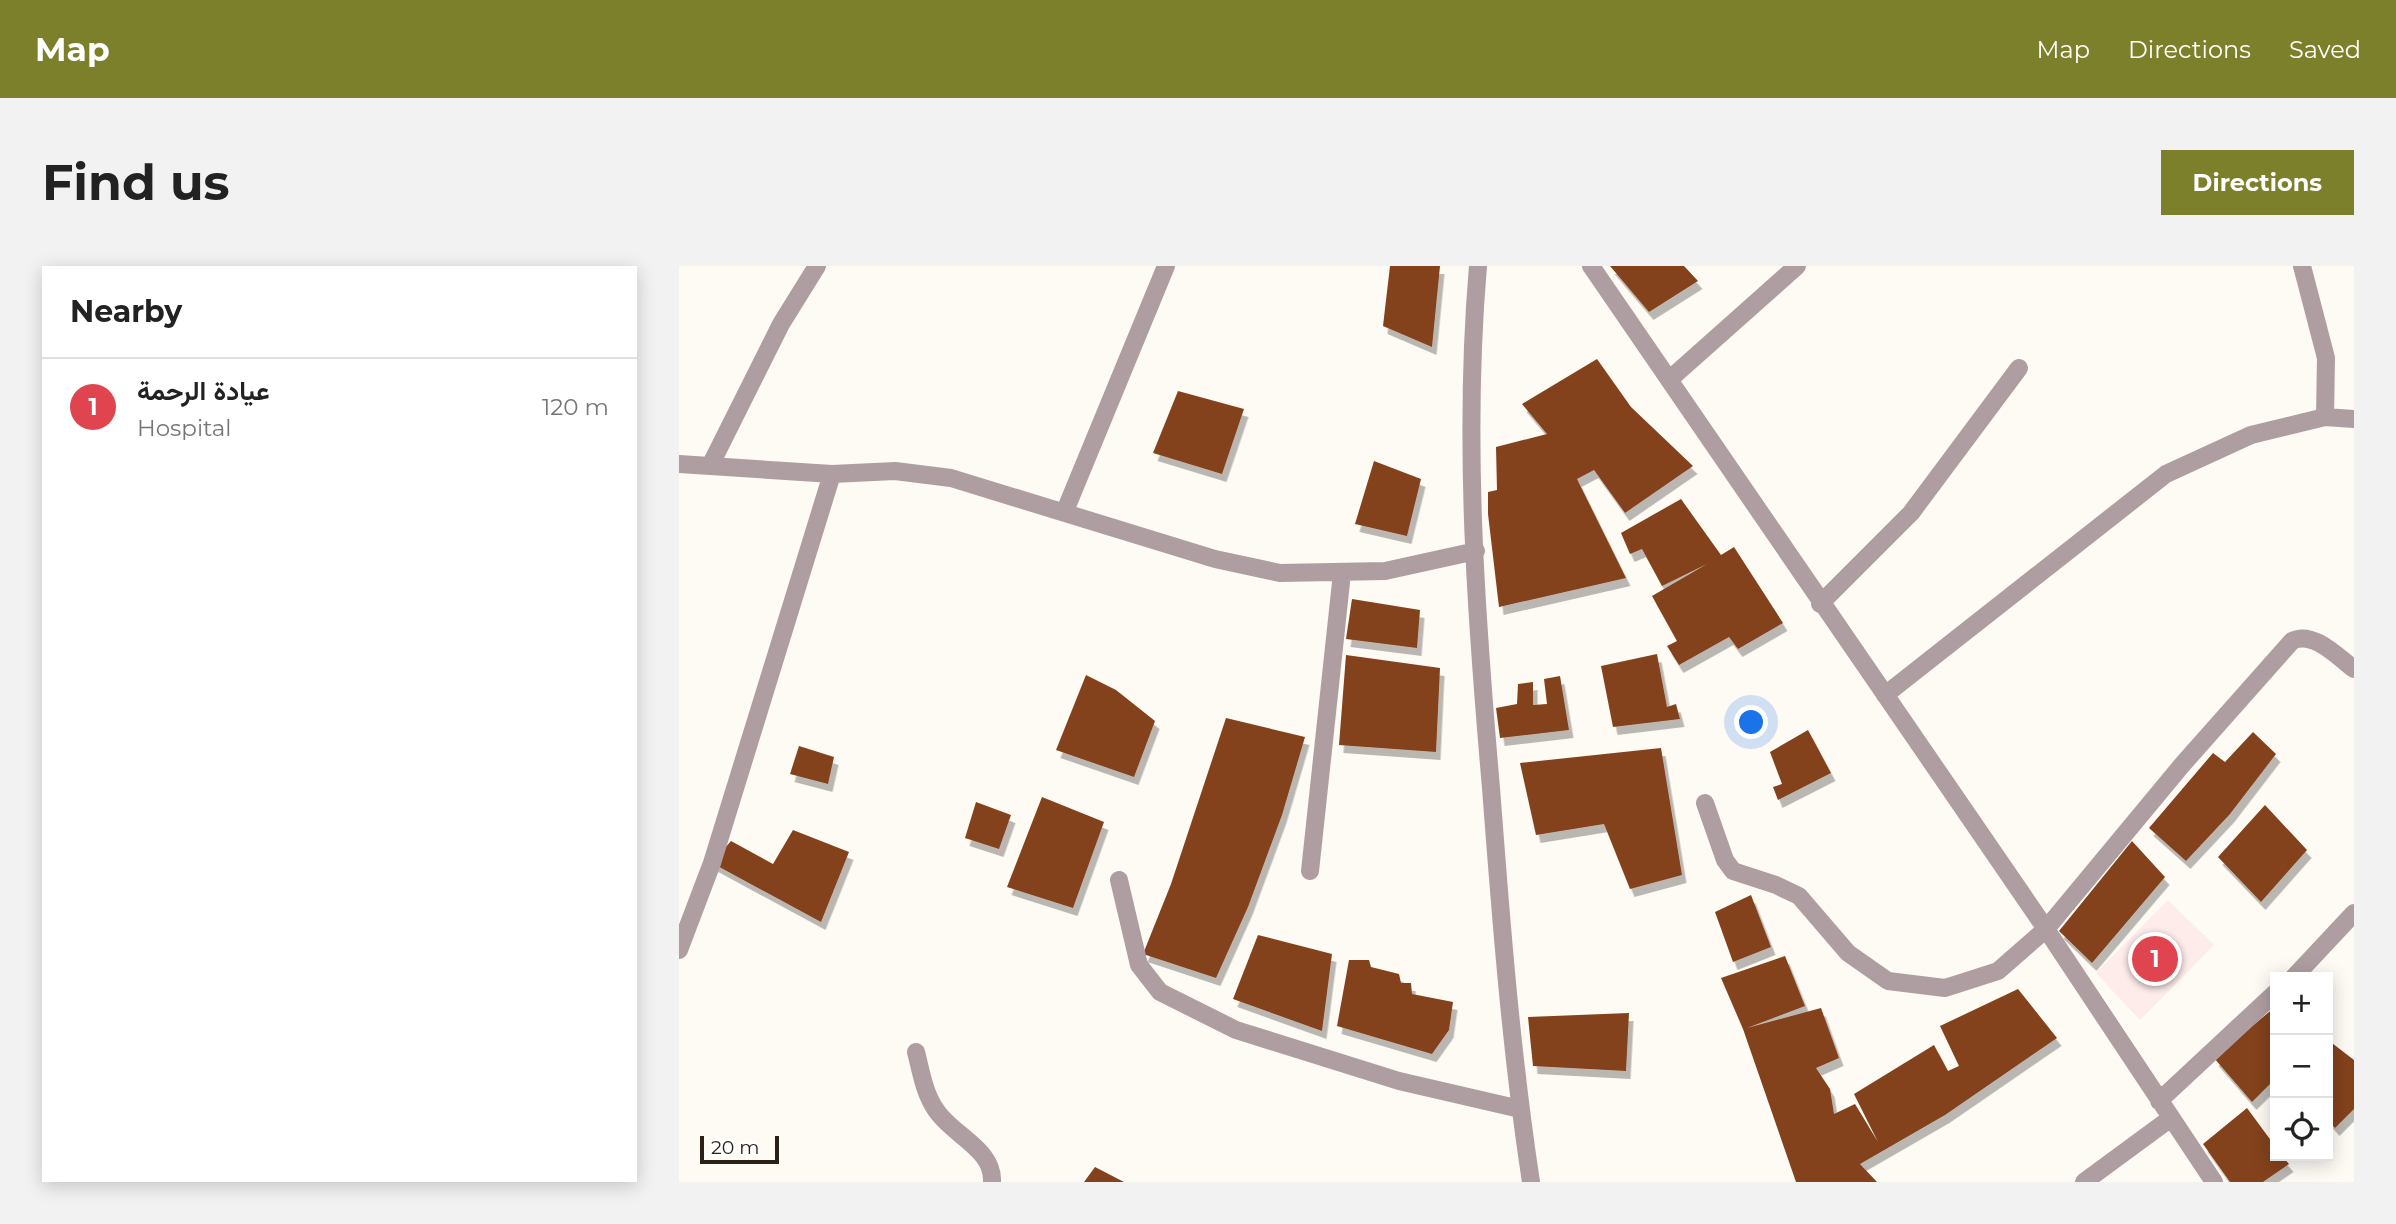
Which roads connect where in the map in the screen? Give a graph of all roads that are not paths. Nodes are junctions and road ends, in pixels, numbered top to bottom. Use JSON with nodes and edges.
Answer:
{"nodes":[{"id":1,"x":817,"y":266,"type":"edge"},
{"id":2,"x":1166,"y":266,"type":"edge"},
{"id":3,"x":1478,"y":266,"type":"edge"},
{"id":4,"x":1591,"y":266,"type":"edge"},
{"id":5,"x":1797,"y":266,"type":"edge"},
{"id":6,"x":2302,"y":266,"type":"edge"},
{"id":7,"x":2019,"y":368,"type":"dead end"},
{"id":8,"x":1670,"y":379,"type":"junction"},
{"id":9,"x":2325,"y":417,"type":"junction"},
{"id":10,"x":2354,"y":419,"type":"edge"},
{"id":11,"x":679,"y":464,"type":"edge"},
{"id":12,"x":710,"y":467,"type":"junction"},
{"id":13,"x":832,"y":474,"type":"junction"},
{"id":14,"x":1065,"y":511,"type":"junction"},
{"id":15,"x":1476,"y":551,"type":"junction"},
{"id":16,"x":1342,"y":573,"type":"junction"},
{"id":17,"x":1820,"y":604,"type":"junction"},
{"id":18,"x":2354,"y":669,"type":"edge"},
{"id":19,"x":1885,"y":695,"type":"junction"},
{"id":20,"x":1705,"y":803,"type":"dead end"},
{"id":21,"x":1310,"y":871,"type":"dead end"},
{"id":22,"x":1119,"y":880,"type":"dead end"},
{"id":23,"x":2354,"y":913,"type":"edge"},
{"id":24,"x":2046,"y":929,"type":"junction"},
{"id":25,"x":679,"y":950,"type":"edge"},
{"id":26,"x":2299,"y":972,"type":"edge"},
{"id":27,"x":2270,"y":998,"type":"edge"},
{"id":28,"x":916,"y":1052,"type":"dead end"},
{"id":29,"x":2159,"y":1101,"type":"junction"},
{"id":30,"x":1520,"y":1109,"type":"junction"},
{"id":31,"x":2171,"y":1118,"type":"junction"},
{"id":32,"x":992,"y":1182,"type":"edge"},
{"id":33,"x":1531,"y":1182,"type":"edge"},
{"id":34,"x":2084,"y":1182,"type":"edge"},
{"id":35,"x":2214,"y":1182,"type":"edge"}],
"edges":[{"from":1,"to":12,"type":"street"},
{"from":2,"to":14,"type":"street"},
{"from":3,"to":15,"type":"street"},
{"from":4,"to":8,"type":"street"},
{"from":5,"to":8,"type":"street"},
{"from":6,"to":9,"type":"street"},
{"from":7,"to":17,"type":"street"},
{"from":8,"to":17,"type":"street"},
{"from":9,"to":10,"type":"street"},
{"from":9,"to":19,"type":"street"},
{"from":11,"to":12,"type":"street"},
{"from":12,"to":13,"type":"street"},
{"from":13,"to":14,"type":"street"},
{"from":13,"to":25,"type":"street"},
{"from":14,"to":16,"type":"street"},
{"from":15,"to":16,"type":"street"},
{"from":15,"to":30,"type":"street"},
{"from":16,"to":21,"type":"street"},
{"from":17,"to":19,"type":"street"},
{"from":18,"to":24,"type":"street"},
{"from":19,"to":24,"type":"street"},
{"from":20,"to":24,"type":"street"},
{"from":22,"to":30,"type":"street"},
{"from":23,"to":26,"type":"street"},
{"from":24,"to":29,"type":"street"},
{"from":27,"to":29,"type":"street"},
{"from":28,"to":32,"type":"street"},
{"from":29,"to":31,"type":"street"},
{"from":30,"to":33,"type":"street"},
{"from":31,"to":34,"type":"street"},
{"from":31,"to":35,"type":"street"}]}
